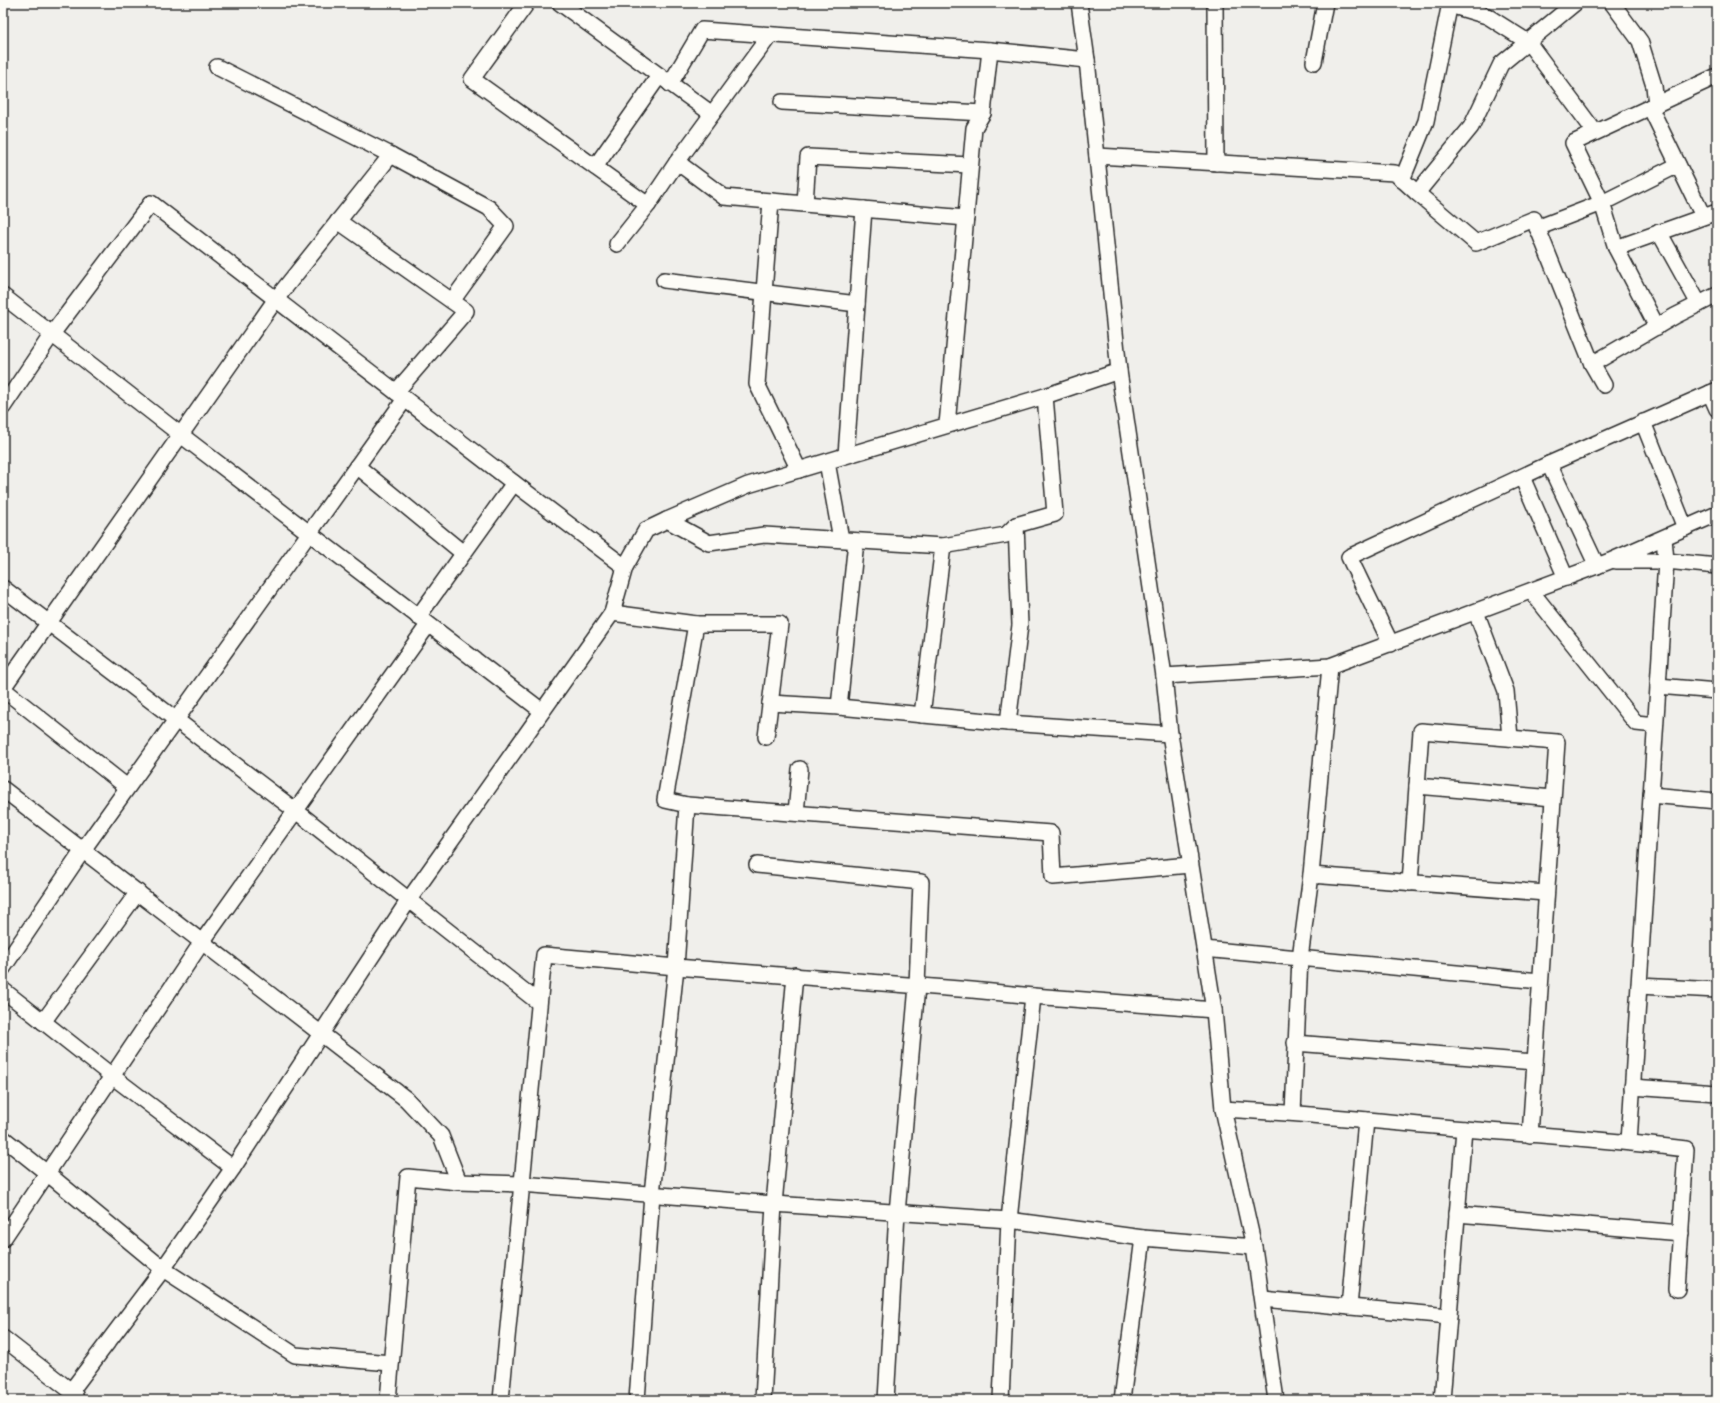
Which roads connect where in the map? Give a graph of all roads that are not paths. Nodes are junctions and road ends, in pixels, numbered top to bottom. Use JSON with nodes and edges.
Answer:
{"nodes":[{"id":1,"x":527,"y":3,"type":"edge"},
{"id":2,"x":560,"y":3,"type":"edge"},
{"id":3,"x":1079,"y":3,"type":"edge"},
{"id":4,"x":1215,"y":3,"type":"edge"},
{"id":5,"x":1325,"y":3,"type":"edge"},
{"id":6,"x":1575,"y":3,"type":"edge"},
{"id":7,"x":1612,"y":3,"type":"edge"},
{"id":8,"x":1450,"y":4,"type":"edge"},
{"id":9,"x":770,"y":35,"type":"junction"},
{"id":10,"x":1528,"y":42,"type":"junction"},
{"id":11,"x":990,"y":50,"type":"junction"},
{"id":12,"x":1087,"y":60,"type":"junction"},
{"id":13,"x":1314,"y":62,"type":"dead end"},
{"id":14,"x":217,"y":67,"type":"dead end"},
{"id":15,"x":1717,"y":76,"type":"edge"},
{"id":16,"x":664,"y":80,"type":"junction"},
{"id":17,"x":782,"y":102,"type":"dead end"},
{"id":18,"x":1653,"y":106,"type":"junction"},
{"id":19,"x":983,"y":113,"type":"junction"},
{"id":20,"x":712,"y":114,"type":"junction"},
{"id":21,"x":1595,"y":132,"type":"junction"},
{"id":22,"x":391,"y":155,"type":"junction"},
{"id":23,"x":1097,"y":156,"type":"junction"},
{"id":24,"x":677,"y":162,"type":"junction"},
{"id":25,"x":1216,"y":163,"type":"junction"},
{"id":26,"x":1678,"y":164,"type":"junction"},
{"id":27,"x":970,"y":165,"type":"junction"},
{"id":28,"x":596,"y":167,"type":"junction"},
{"id":29,"x":1402,"y":180,"type":"junction"},
{"id":30,"x":1417,"y":194,"type":"junction"},
{"id":31,"x":771,"y":201,"type":"junction"},
{"id":32,"x":805,"y":204,"type":"junction"},
{"id":33,"x":1602,"y":204,"type":"junction"},
{"id":34,"x":648,"y":205,"type":"junction"},
{"id":35,"x":864,"y":209,"type":"junction"},
{"id":36,"x":1710,"y":214,"type":"edge"},
{"id":37,"x":966,"y":218,"type":"junction"},
{"id":38,"x":338,"y":221,"type":"junction"},
{"id":39,"x":1537,"y":228,"type":"junction"},
{"id":40,"x":1659,"y":232,"type":"junction"},
{"id":41,"x":617,"y":244,"type":"dead end"},
{"id":42,"x":1616,"y":248,"type":"junction"},
{"id":43,"x":664,"y":280,"type":"dead end"},
{"id":44,"x":764,"y":292,"type":"junction"},
{"id":45,"x":1717,"y":295,"type":"edge"},
{"id":46,"x":3,"y":296,"type":"edge"},
{"id":47,"x":276,"y":299,"type":"junction"},
{"id":48,"x":452,"y":301,"type":"junction"},
{"id":49,"x":857,"y":304,"type":"junction"},
{"id":50,"x":1699,"y":304,"type":"junction"},
{"id":51,"x":1656,"y":327,"type":"junction"},
{"id":52,"x":52,"y":334,"type":"junction"},
{"id":53,"x":1592,"y":364,"type":"junction"},
{"id":54,"x":1119,"y":371,"type":"junction"},
{"id":55,"x":1604,"y":385,"type":"dead end"},
{"id":56,"x":1714,"y":391,"type":"edge"},
{"id":57,"x":400,"y":396,"type":"junction"},
{"id":58,"x":1045,"y":396,"type":"junction"},
{"id":59,"x":3,"y":407,"type":"edge"},
{"id":60,"x":1717,"y":409,"type":"edge"},
{"id":61,"x":1643,"y":422,"type":"junction"},
{"id":62,"x":947,"y":426,"type":"junction"},
{"id":63,"x":181,"y":435,"type":"junction"},
{"id":64,"x":846,"y":455,"type":"junction"},
{"id":65,"x":827,"y":462,"type":"junction"},
{"id":66,"x":1549,"y":464,"type":"junction"},
{"id":67,"x":357,"y":466,"type":"junction"},
{"id":68,"x":799,"y":470,"type":"junction"},
{"id":69,"x":1522,"y":477,"type":"junction"},
{"id":70,"x":514,"y":483,"type":"junction"},
{"id":71,"x":1717,"y":514,"type":"edge"},
{"id":72,"x":667,"y":520,"type":"junction"},
{"id":73,"x":1016,"y":525,"type":"junction"},
{"id":74,"x":1685,"y":528,"type":"junction"},
{"id":75,"x":309,"y":533,"type":"junction"},
{"id":76,"x":1664,"y":538,"type":"junction"},
{"id":77,"x":842,"y":539,"type":"junction"},
{"id":78,"x":856,"y":541,"type":"junction"},
{"id":79,"x":943,"y":546,"type":"junction"},
{"id":80,"x":463,"y":553,"type":"junction"},
{"id":81,"x":1666,"y":561,"type":"junction"},
{"id":82,"x":1603,"y":564,"type":"junction"},
{"id":83,"x":1717,"y":566,"type":"edge"},
{"id":84,"x":625,"y":567,"type":"junction"},
{"id":85,"x":1566,"y":578,"type":"junction"},
{"id":86,"x":3,"y":588,"type":"edge"},
{"id":87,"x":1530,"y":591,"type":"junction"},
{"id":88,"x":1476,"y":612,"type":"junction"},
{"id":89,"x":612,"y":613,"type":"junction"},
{"id":90,"x":423,"y":621,"type":"junction"},
{"id":91,"x":49,"y":623,"type":"junction"},
{"id":92,"x":696,"y":624,"type":"junction"},
{"id":93,"x":1390,"y":644,"type":"junction"},
{"id":94,"x":1330,"y":666,"type":"junction"},
{"id":95,"x":1164,"y":676,"type":"junction"},
{"id":96,"x":1658,"y":686,"type":"junction"},
{"id":97,"x":3,"y":689,"type":"edge"},
{"id":98,"x":1717,"y":691,"type":"edge"},
{"id":99,"x":770,"y":703,"type":"junction"},
{"id":100,"x":839,"y":707,"type":"junction"},
{"id":101,"x":542,"y":711,"type":"junction"},
{"id":102,"x":922,"y":715,"type":"junction"},
{"id":103,"x":176,"y":720,"type":"junction"},
{"id":104,"x":1008,"y":724,"type":"junction"},
{"id":105,"x":1656,"y":724,"type":"junction"},
{"id":106,"x":1170,"y":734,"type":"junction"},
{"id":107,"x":766,"y":737,"type":"dead end"},
{"id":108,"x":1510,"y":738,"type":"junction"},
{"id":109,"x":800,"y":769,"type":"dead end"},
{"id":110,"x":1417,"y":786,"type":"junction"},
{"id":111,"x":127,"y":787,"type":"junction"},
{"id":112,"x":3,"y":789,"type":"edge"},
{"id":113,"x":1651,"y":794,"type":"junction"},
{"id":114,"x":1553,"y":798,"type":"junction"},
{"id":115,"x":1717,"y":801,"type":"edge"},
{"id":116,"x":688,"y":805,"type":"junction"},
{"id":117,"x":296,"y":811,"type":"junction"},
{"id":118,"x":796,"y":813,"type":"junction"},
{"id":119,"x":83,"y":850,"type":"junction"},
{"id":120,"x":757,"y":865,"type":"dead end"},
{"id":121,"x":1190,"y":865,"type":"junction"},
{"id":122,"x":1311,"y":875,"type":"junction"},
{"id":123,"x":1410,"y":883,"type":"junction"},
{"id":124,"x":138,"y":892,"type":"junction"},
{"id":125,"x":1546,"y":893,"type":"junction"},
{"id":126,"x":408,"y":900,"type":"junction"},
{"id":127,"x":202,"y":942,"type":"junction"},
{"id":128,"x":1204,"y":949,"type":"junction"},
{"id":129,"x":1300,"y":958,"type":"junction"},
{"id":130,"x":676,"y":967,"type":"junction"},
{"id":131,"x":3,"y":968,"type":"edge"},
{"id":132,"x":795,"y":975,"type":"junction"},
{"id":133,"x":1540,"y":981,"type":"junction"},
{"id":134,"x":917,"y":986,"type":"junction"},
{"id":135,"x":1639,"y":986,"type":"junction"},
{"id":136,"x":3,"y":990,"type":"edge"},
{"id":137,"x":1717,"y":990,"type":"edge"},
{"id":138,"x":1033,"y":996,"type":"junction"},
{"id":139,"x":538,"y":1002,"type":"junction"},
{"id":140,"x":1214,"y":1010,"type":"junction"},
{"id":141,"x":43,"y":1022,"type":"junction"},
{"id":142,"x":321,"y":1034,"type":"junction"},
{"id":143,"x":1295,"y":1043,"type":"junction"},
{"id":144,"x":1535,"y":1062,"type":"junction"},
{"id":145,"x":112,"y":1076,"type":"junction"},
{"id":146,"x":1632,"y":1087,"type":"junction"},
{"id":147,"x":1717,"y":1093,"type":"edge"},
{"id":148,"x":1224,"y":1109,"type":"junction"},
{"id":149,"x":1293,"y":1113,"type":"junction"},
{"id":150,"x":1366,"y":1120,"type":"junction"},
{"id":151,"x":1464,"y":1129,"type":"junction"},
{"id":152,"x":1530,"y":1135,"type":"junction"},
{"id":153,"x":3,"y":1138,"type":"edge"},
{"id":154,"x":1629,"y":1142,"type":"junction"},
{"id":155,"x":234,"y":1168,"type":"junction"},
{"id":156,"x":47,"y":1173,"type":"junction"},
{"id":157,"x":459,"y":1182,"type":"junction"},
{"id":158,"x":521,"y":1184,"type":"junction"},
{"id":159,"x":652,"y":1194,"type":"junction"},
{"id":160,"x":774,"y":1204,"type":"junction"},
{"id":161,"x":897,"y":1213,"type":"junction"},
{"id":162,"x":1457,"y":1214,"type":"junction"},
{"id":163,"x":1009,"y":1220,"type":"junction"},
{"id":164,"x":1681,"y":1233,"type":"junction"},
{"id":165,"x":1142,"y":1238,"type":"junction"},
{"id":166,"x":3,"y":1239,"type":"edge"},
{"id":167,"x":1254,"y":1247,"type":"junction"},
{"id":168,"x":163,"y":1269,"type":"junction"},
{"id":169,"x":1677,"y":1289,"type":"dead end"},
{"id":170,"x":1262,"y":1299,"type":"junction"},
{"id":171,"x":1349,"y":1307,"type":"junction"},
{"id":172,"x":1449,"y":1316,"type":"junction"},
{"id":173,"x":3,"y":1338,"type":"edge"},
{"id":174,"x":391,"y":1363,"type":"junction"},
{"id":175,"x":72,"y":1395,"type":"edge"},
{"id":176,"x":388,"y":1400,"type":"edge"},
{"id":177,"x":501,"y":1400,"type":"edge"},
{"id":178,"x":637,"y":1400,"type":"edge"},
{"id":179,"x":763,"y":1400,"type":"edge"},
{"id":180,"x":886,"y":1400,"type":"edge"},
{"id":181,"x":1001,"y":1400,"type":"edge"},
{"id":182,"x":1122,"y":1400,"type":"edge"},
{"id":183,"x":1276,"y":1400,"type":"edge"},
{"id":184,"x":1442,"y":1400,"type":"edge"}],
"edges":[{"from":1,"to":28,"type":"street"},
{"from":2,"to":16,"type":"street"},
{"from":3,"to":12,"type":"street"},
{"from":4,"to":25,"type":"street"},
{"from":5,"to":13,"type":"street"},
{"from":6,"to":10,"type":"street"},
{"from":7,"to":18,"type":"street"},
{"from":8,"to":10,"type":"street"},
{"from":8,"to":29,"type":"street"},
{"from":9,"to":11,"type":"street"},
{"from":9,"to":16,"type":"street"},
{"from":9,"to":20,"type":"street"},
{"from":10,"to":21,"type":"street"},
{"from":10,"to":30,"type":"street"},
{"from":11,"to":12,"type":"street"},
{"from":11,"to":19,"type":"street"},
{"from":12,"to":23,"type":"street"},
{"from":14,"to":22,"type":"street"},
{"from":15,"to":18,"type":"street"},
{"from":16,"to":20,"type":"street"},
{"from":16,"to":28,"type":"street"},
{"from":17,"to":19,"type":"street"},
{"from":18,"to":21,"type":"street"},
{"from":18,"to":26,"type":"street"},
{"from":19,"to":27,"type":"street"},
{"from":20,"to":24,"type":"street"},
{"from":21,"to":33,"type":"street"},
{"from":22,"to":38,"type":"street"},
{"from":22,"to":48,"type":"street"},
{"from":23,"to":25,"type":"street"},
{"from":23,"to":54,"type":"street"},
{"from":24,"to":31,"type":"street"},
{"from":24,"to":34,"type":"street"},
{"from":25,"to":29,"type":"street"},
{"from":26,"to":33,"type":"street"},
{"from":26,"to":36,"type":"street"},
{"from":27,"to":32,"type":"street"},
{"from":27,"to":37,"type":"street"},
{"from":28,"to":34,"type":"street"},
{"from":29,"to":30,"type":"street"},
{"from":30,"to":39,"type":"street"},
{"from":31,"to":32,"type":"street"},
{"from":31,"to":44,"type":"street"},
{"from":32,"to":35,"type":"street"},
{"from":33,"to":39,"type":"street"},
{"from":33,"to":42,"type":"street"},
{"from":34,"to":41,"type":"street"},
{"from":35,"to":37,"type":"street"},
{"from":35,"to":49,"type":"street"},
{"from":36,"to":40,"type":"street"},
{"from":37,"to":62,"type":"street"},
{"from":38,"to":47,"type":"street"},
{"from":38,"to":48,"type":"street"},
{"from":39,"to":53,"type":"street"},
{"from":40,"to":42,"type":"street"},
{"from":40,"to":50,"type":"street"},
{"from":42,"to":51,"type":"street"},
{"from":43,"to":44,"type":"street"},
{"from":44,"to":49,"type":"street"},
{"from":44,"to":68,"type":"street"},
{"from":45,"to":50,"type":"street"},
{"from":46,"to":52,"type":"street"},
{"from":47,"to":52,"type":"street"},
{"from":47,"to":57,"type":"street"},
{"from":47,"to":63,"type":"street"},
{"from":48,"to":57,"type":"street"},
{"from":49,"to":64,"type":"street"},
{"from":50,"to":51,"type":"street"},
{"from":51,"to":53,"type":"street"},
{"from":52,"to":59,"type":"street"},
{"from":52,"to":63,"type":"street"},
{"from":53,"to":55,"type":"street"},
{"from":54,"to":58,"type":"street"},
{"from":54,"to":95,"type":"street"},
{"from":56,"to":60,"type":"street"},
{"from":56,"to":61,"type":"street"},
{"from":57,"to":67,"type":"street"},
{"from":57,"to":70,"type":"street"},
{"from":58,"to":62,"type":"street"},
{"from":58,"to":73,"type":"street"},
{"from":61,"to":66,"type":"street"},
{"from":61,"to":74,"type":"street"},
{"from":62,"to":64,"type":"street"},
{"from":63,"to":75,"type":"street"},
{"from":63,"to":91,"type":"street"},
{"from":64,"to":65,"type":"street"},
{"from":65,"to":68,"type":"street"},
{"from":65,"to":77,"type":"street"},
{"from":66,"to":69,"type":"street"},
{"from":66,"to":82,"type":"street"},
{"from":67,"to":75,"type":"street"},
{"from":67,"to":80,"type":"street"},
{"from":68,"to":72,"type":"street"},
{"from":69,"to":85,"type":"street"},
{"from":69,"to":93,"type":"street"},
{"from":70,"to":80,"type":"street"},
{"from":70,"to":84,"type":"street"},
{"from":71,"to":74,"type":"street"},
{"from":72,"to":77,"type":"street"},
{"from":72,"to":84,"type":"street"},
{"from":73,"to":79,"type":"street"},
{"from":73,"to":104,"type":"street"},
{"from":74,"to":76,"type":"street"},
{"from":75,"to":90,"type":"street"},
{"from":75,"to":103,"type":"street"},
{"from":76,"to":81,"type":"street"},
{"from":76,"to":82,"type":"street"},
{"from":77,"to":78,"type":"street"},
{"from":78,"to":79,"type":"street"},
{"from":78,"to":100,"type":"street"},
{"from":79,"to":102,"type":"street"},
{"from":80,"to":90,"type":"street"},
{"from":81,"to":82,"type":"street"},
{"from":81,"to":83,"type":"street"},
{"from":81,"to":96,"type":"street"},
{"from":82,"to":85,"type":"street"},
{"from":84,"to":89,"type":"street"},
{"from":85,"to":87,"type":"street"},
{"from":86,"to":91,"type":"street"},
{"from":87,"to":88,"type":"street"},
{"from":87,"to":105,"type":"street"},
{"from":88,"to":93,"type":"street"},
{"from":88,"to":108,"type":"street"},
{"from":89,"to":92,"type":"street"},
{"from":89,"to":101,"type":"street"},
{"from":90,"to":101,"type":"street"},
{"from":90,"to":117,"type":"street"},
{"from":91,"to":97,"type":"street"},
{"from":91,"to":103,"type":"street"},
{"from":92,"to":99,"type":"street"},
{"from":92,"to":116,"type":"street"},
{"from":93,"to":94,"type":"street"},
{"from":94,"to":95,"type":"street"},
{"from":94,"to":122,"type":"street"},
{"from":95,"to":106,"type":"street"},
{"from":96,"to":98,"type":"street"},
{"from":96,"to":105,"type":"street"},
{"from":97,"to":111,"type":"street"},
{"from":99,"to":100,"type":"street"},
{"from":99,"to":107,"type":"street"},
{"from":100,"to":102,"type":"street"},
{"from":101,"to":126,"type":"street"},
{"from":102,"to":104,"type":"street"},
{"from":103,"to":111,"type":"street"},
{"from":103,"to":117,"type":"street"},
{"from":104,"to":106,"type":"street"},
{"from":105,"to":113,"type":"street"},
{"from":106,"to":121,"type":"street"},
{"from":108,"to":110,"type":"street"},
{"from":108,"to":114,"type":"street"},
{"from":109,"to":118,"type":"street"},
{"from":110,"to":114,"type":"street"},
{"from":110,"to":123,"type":"street"},
{"from":111,"to":119,"type":"street"},
{"from":112,"to":119,"type":"street"},
{"from":113,"to":115,"type":"street"},
{"from":113,"to":135,"type":"street"},
{"from":114,"to":125,"type":"street"},
{"from":116,"to":118,"type":"street"},
{"from":116,"to":130,"type":"street"},
{"from":117,"to":126,"type":"street"},
{"from":117,"to":127,"type":"street"},
{"from":118,"to":121,"type":"street"},
{"from":119,"to":124,"type":"street"},
{"from":119,"to":131,"type":"street"},
{"from":120,"to":134,"type":"street"},
{"from":121,"to":128,"type":"street"},
{"from":122,"to":123,"type":"street"},
{"from":122,"to":129,"type":"street"},
{"from":123,"to":125,"type":"street"},
{"from":124,"to":127,"type":"street"},
{"from":124,"to":141,"type":"street"},
{"from":125,"to":133,"type":"street"},
{"from":126,"to":139,"type":"street"},
{"from":126,"to":142,"type":"street"},
{"from":127,"to":142,"type":"street"},
{"from":127,"to":145,"type":"street"},
{"from":128,"to":129,"type":"street"},
{"from":128,"to":140,"type":"street"},
{"from":129,"to":133,"type":"street"},
{"from":129,"to":143,"type":"street"},
{"from":130,"to":132,"type":"street"},
{"from":130,"to":139,"type":"street"},
{"from":130,"to":159,"type":"street"},
{"from":132,"to":134,"type":"street"},
{"from":132,"to":160,"type":"street"},
{"from":133,"to":144,"type":"street"},
{"from":134,"to":138,"type":"street"},
{"from":134,"to":161,"type":"street"},
{"from":135,"to":137,"type":"street"},
{"from":135,"to":146,"type":"street"},
{"from":136,"to":141,"type":"street"},
{"from":138,"to":140,"type":"street"},
{"from":138,"to":163,"type":"street"},
{"from":139,"to":158,"type":"street"},
{"from":140,"to":148,"type":"street"},
{"from":141,"to":145,"type":"street"},
{"from":142,"to":155,"type":"street"},
{"from":142,"to":157,"type":"street"},
{"from":143,"to":144,"type":"street"},
{"from":143,"to":149,"type":"street"},
{"from":144,"to":152,"type":"street"},
{"from":145,"to":155,"type":"street"},
{"from":145,"to":156,"type":"street"},
{"from":146,"to":147,"type":"street"},
{"from":146,"to":154,"type":"street"},
{"from":148,"to":149,"type":"street"},
{"from":148,"to":167,"type":"street"},
{"from":149,"to":150,"type":"street"},
{"from":150,"to":151,"type":"street"},
{"from":150,"to":171,"type":"street"},
{"from":151,"to":152,"type":"street"},
{"from":151,"to":162,"type":"street"},
{"from":152,"to":154,"type":"street"},
{"from":153,"to":156,"type":"street"},
{"from":154,"to":164,"type":"street"},
{"from":155,"to":168,"type":"street"},
{"from":156,"to":166,"type":"street"},
{"from":156,"to":168,"type":"street"},
{"from":157,"to":158,"type":"street"},
{"from":157,"to":174,"type":"street"},
{"from":158,"to":159,"type":"street"},
{"from":158,"to":177,"type":"street"},
{"from":159,"to":160,"type":"street"},
{"from":159,"to":178,"type":"street"},
{"from":160,"to":161,"type":"street"},
{"from":160,"to":179,"type":"street"},
{"from":161,"to":163,"type":"street"},
{"from":161,"to":180,"type":"street"},
{"from":162,"to":164,"type":"street"},
{"from":162,"to":172,"type":"street"},
{"from":163,"to":165,"type":"street"},
{"from":163,"to":181,"type":"street"},
{"from":164,"to":169,"type":"street"},
{"from":165,"to":167,"type":"street"},
{"from":165,"to":182,"type":"street"},
{"from":167,"to":170,"type":"street"},
{"from":168,"to":174,"type":"street"},
{"from":168,"to":175,"type":"street"},
{"from":170,"to":171,"type":"street"},
{"from":170,"to":183,"type":"street"},
{"from":171,"to":172,"type":"street"},
{"from":172,"to":184,"type":"street"},
{"from":173,"to":175,"type":"street"},
{"from":174,"to":176,"type":"street"}]}
